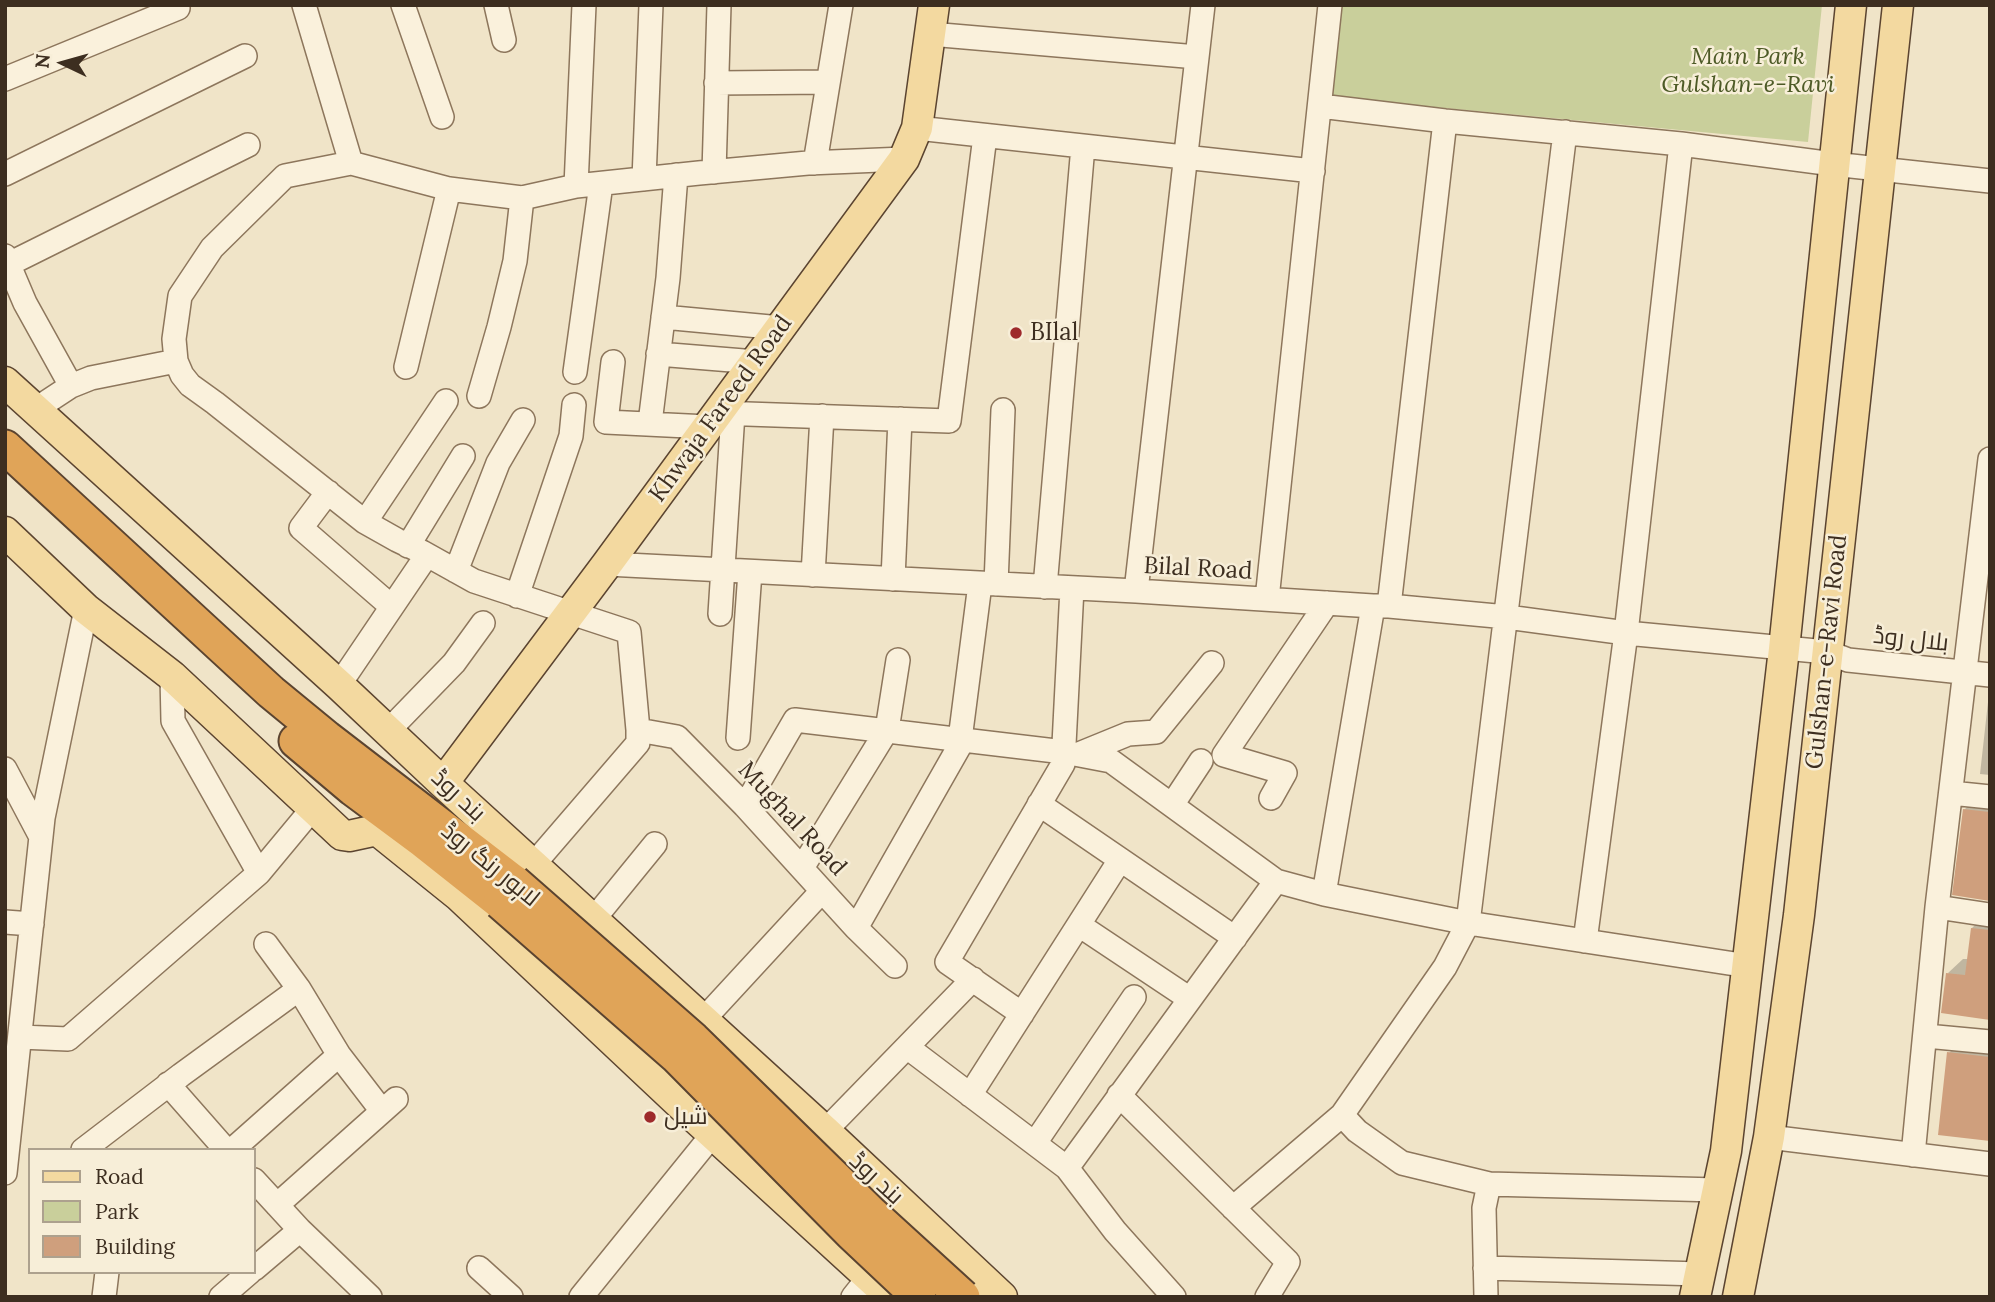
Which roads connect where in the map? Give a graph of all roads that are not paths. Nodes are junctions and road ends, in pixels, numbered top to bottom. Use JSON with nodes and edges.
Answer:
{"nodes":[{"id":1,"x":304,"y":5,"type":"edge"},
{"id":2,"x":403,"y":5,"type":"edge"},
{"id":3,"x":496,"y":5,"type":"edge"},
{"id":4,"x":584,"y":5,"type":"edge"},
{"id":5,"x":651,"y":5,"type":"edge"},
{"id":6,"x":719,"y":5,"type":"edge"},
{"id":7,"x":841,"y":5,"type":"edge"},
{"id":8,"x":1203,"y":5,"type":"edge"},
{"id":9,"x":1331,"y":5,"type":"edge"},
{"id":10,"x":1851,"y":5,"type":"edge"},
{"id":11,"x":1898,"y":5,"type":"edge"},
{"id":12,"x":178,"y":8,"type":"dead end"},
{"id":13,"x":932,"y":20,"type":"edge"},
{"id":14,"x":504,"y":40,"type":"dead end"},
{"id":15,"x":245,"y":56,"type":"dead end"},
{"id":16,"x":1197,"y":57,"type":"junction"},
{"id":17,"x":5,"y":79,"type":"edge"},
{"id":18,"x":828,"y":82,"type":"junction"},
{"id":19,"x":716,"y":83,"type":"junction"},
{"id":20,"x":1320,"y":106,"type":"junction"},
{"id":21,"x":442,"y":117,"type":"dead end"},
{"id":22,"x":1445,"y":121,"type":"junction"},
{"id":23,"x":917,"y":128,"type":"junction"},
{"id":24,"x":1566,"y":132,"type":"junction"},
{"id":25,"x":985,"y":136,"type":"junction"},
{"id":26,"x":1681,"y":144,"type":"junction"},
{"id":27,"x":248,"y":145,"type":"dead end"},
{"id":28,"x":1083,"y":146,"type":"junction"},
{"id":29,"x":1185,"y":158,"type":"junction"},
{"id":30,"x":904,"y":159,"type":"junction"},
{"id":31,"x":351,"y":163,"type":"junction"},
{"id":32,"x":815,"y":163,"type":"junction"},
{"id":33,"x":1833,"y":164,"type":"junction"},
{"id":34,"x":1881,"y":170,"type":"junction"},
{"id":35,"x":1313,"y":171,"type":"junction"},
{"id":36,"x":714,"y":172,"type":"junction"},
{"id":37,"x":5,"y":174,"type":"edge"},
{"id":38,"x":676,"y":175,"type":"junction"},
{"id":39,"x":644,"y":179,"type":"junction"},
{"id":40,"x":1990,"y":181,"type":"edge"},
{"id":41,"x":601,"y":184,"type":"junction"},
{"id":42,"x":576,"y":186,"type":"junction"},
{"id":43,"x":449,"y":189,"type":"junction"},
{"id":44,"x":522,"y":198,"type":"junction"},
{"id":45,"x":7,"y":260,"type":"edge"},
{"id":46,"x":663,"y":317,"type":"junction"},
{"id":47,"x":780,"y":328,"type":"junction"},
{"id":48,"x":657,"y":354,"type":"junction"},
{"id":49,"x":176,"y":361,"type":"junction"},
{"id":50,"x":613,"y":362,"type":"dead end"},
{"id":51,"x":756,"y":362,"type":"junction"},
{"id":52,"x":407,"y":367,"type":"dead end"},
{"id":53,"x":575,"y":372,"type":"dead end"},
{"id":54,"x":5,"y":382,"type":"edge"},
{"id":55,"x":71,"y":386,"type":"junction"},
{"id":56,"x":479,"y":396,"type":"dead end"},
{"id":57,"x":446,"y":401,"type":"dead end"},
{"id":58,"x":575,"y":405,"type":"dead end"},
{"id":59,"x":36,"y":409,"type":"junction"},
{"id":60,"x":1003,"y":410,"type":"dead end"},
{"id":61,"x":822,"y":416,"type":"junction"},
{"id":62,"x":720,"y":417,"type":"junction"},
{"id":63,"x":900,"y":419,"type":"junction"},
{"id":64,"x":523,"y":420,"type":"dead end"},
{"id":65,"x":650,"y":423,"type":"junction"},
{"id":66,"x":5,"y":447,"type":"edge"},
{"id":67,"x":463,"y":456,"type":"dead end"},
{"id":68,"x":1990,"y":459,"type":"edge"},
{"id":69,"x":5,"y":474,"type":"edge"},
{"id":70,"x":328,"y":492,"type":"junction"},
{"id":71,"x":365,"y":522,"type":"junction"},
{"id":72,"x":5,"y":532,"type":"edge"},
{"id":73,"x":418,"y":550,"type":"junction"},
{"id":74,"x":1984,"y":552,"type":"edge"},
{"id":75,"x":607,"y":564,"type":"junction"},
{"id":76,"x":723,"y":570,"type":"junction"},
{"id":77,"x":456,"y":571,"type":"junction"},
{"id":78,"x":750,"y":572,"type":"junction"},
{"id":79,"x":813,"y":575,"type":"junction"},
{"id":80,"x":893,"y":579,"type":"junction"},
{"id":81,"x":988,"y":584,"type":"junction"},
{"id":82,"x":1045,"y":587,"type":"junction"},
{"id":83,"x":1072,"y":588,"type":"junction"},
{"id":84,"x":1136,"y":591,"type":"junction"},
{"id":85,"x":517,"y":596,"type":"junction"},
{"id":86,"x":1267,"y":599,"type":"junction"},
{"id":87,"x":1326,"y":603,"type":"junction"},
{"id":88,"x":1381,"y":606,"type":"junction"},
{"id":89,"x":392,"y":607,"type":"junction"},
{"id":90,"x":86,"y":609,"type":"junction"},
{"id":91,"x":570,"y":613,"type":"junction"},
{"id":92,"x":720,"y":614,"type":"dead end"},
{"id":93,"x":1507,"y":617,"type":"junction"},
{"id":94,"x":482,"y":623,"type":"dead end"},
{"id":95,"x":1626,"y":633,"type":"junction"},
{"id":96,"x":1784,"y":649,"type":"junction"},
{"id":97,"x":1827,"y":652,"type":"junction"},
{"id":98,"x":898,"y":660,"type":"dead end"},
{"id":99,"x":1212,"y":663,"type":"dead end"},
{"id":100,"x":1965,"y":673,"type":"junction"},
{"id":101,"x":1990,"y":675,"type":"edge"},
{"id":102,"x":172,"y":677,"type":"junction"},
{"id":103,"x":340,"y":685,"type":"junction"},
{"id":104,"x":638,"y":730,"type":"junction"},
{"id":105,"x":887,"y":730,"type":"junction"},
{"id":106,"x":388,"y":731,"type":"junction"},
{"id":107,"x":738,"y":738,"type":"dead end"},
{"id":108,"x":960,"y":738,"type":"junction"},
{"id":109,"x":1071,"y":753,"type":"junction"},
{"id":110,"x":1201,"y":761,"type":"dead end"},
{"id":111,"x":5,"y":769,"type":"edge"},
{"id":112,"x":443,"y":783,"type":"junction"},
{"id":113,"x":1951,"y":793,"type":"junction"},
{"id":114,"x":1990,"y":797,"type":"edge"},
{"id":115,"x":1271,"y":798,"type":"dead end"},
{"id":116,"x":1039,"y":804,"type":"junction"},
{"id":117,"x":1172,"y":805,"type":"junction"},
{"id":118,"x":745,"y":806,"type":"junction"},
{"id":119,"x":313,"y":808,"type":"junction"},
{"id":120,"x":41,"y":837,"type":"junction"},
{"id":121,"x":655,"y":844,"type":"dead end"},
{"id":122,"x":1120,"y":860,"type":"junction"},
{"id":123,"x":802,"y":868,"type":"junction"},
{"id":124,"x":259,"y":873,"type":"junction"},
{"id":125,"x":1276,"y":881,"type":"junction"},
{"id":126,"x":516,"y":883,"type":"junction"},
{"id":127,"x":822,"y":891,"type":"junction"},
{"id":128,"x":1324,"y":894,"type":"junction"},
{"id":129,"x":1937,"y":907,"type":"junction"},
{"id":130,"x":1990,"y":915,"type":"edge"},
{"id":131,"x":593,"y":920,"type":"junction"},
{"id":132,"x":5,"y":922,"type":"edge"},
{"id":133,"x":1468,"y":923,"type":"junction"},
{"id":134,"x":32,"y":924,"type":"junction"},
{"id":135,"x":1079,"y":925,"type":"junction"},
{"id":136,"x":856,"y":928,"type":"junction"},
{"id":137,"x":1235,"y":938,"type":"junction"},
{"id":138,"x":1585,"y":941,"type":"junction"},
{"id":139,"x":266,"y":944,"type":"dead end"},
{"id":140,"x":895,"y":966,"type":"dead end"},
{"id":141,"x":1748,"y":966,"type":"junction"},
{"id":142,"x":973,"y":979,"type":"junction"},
{"id":143,"x":299,"y":989,"type":"junction"},
{"id":144,"x":1133,"y":997,"type":"dead end"},
{"id":145,"x":1190,"y":999,"type":"junction"},
{"id":146,"x":15,"y":1000,"type":"edge"},
{"id":147,"x":1022,"y":1014,"type":"junction"},
{"id":148,"x":703,"y":1020,"type":"junction"},
{"id":149,"x":1926,"y":1036,"type":"junction"},
{"id":150,"x":20,"y":1037,"type":"junction"},
{"id":151,"x":1990,"y":1042,"type":"edge"},
{"id":152,"x":907,"y":1047,"type":"junction"},
{"id":153,"x":339,"y":1055,"type":"junction"},
{"id":154,"x":168,"y":1084,"type":"junction"},
{"id":155,"x":10,"y":1089,"type":"edge"},
{"id":156,"x":971,"y":1095,"type":"junction"},
{"id":157,"x":1119,"y":1096,"type":"junction"},
{"id":158,"x":1342,"y":1115,"type":"junction"},
{"id":159,"x":825,"y":1131,"type":"junction"},
{"id":160,"x":713,"y":1134,"type":"junction"},
{"id":161,"x":1035,"y":1143,"type":"junction"},
{"id":162,"x":86,"y":1148,"type":"edge"},
{"id":163,"x":224,"y":1148,"type":"edge"},
{"id":164,"x":234,"y":1148,"type":"edge"},
{"id":165,"x":1767,"y":1148,"type":"junction"},
{"id":166,"x":1726,"y":1151,"type":"junction"},
{"id":167,"x":1913,"y":1155,"type":"junction"},
{"id":168,"x":14,"y":1159,"type":"edge"},
{"id":169,"x":1990,"y":1164,"type":"edge"},
{"id":170,"x":1067,"y":1167,"type":"junction"},
{"id":171,"x":256,"y":1182,"type":"edge"},
{"id":172,"x":1489,"y":1184,"type":"junction"},
{"id":173,"x":1717,"y":1190,"type":"junction"},
{"id":174,"x":276,"y":1205,"type":"junction"},
{"id":175,"x":1233,"y":1208,"type":"junction"},
{"id":176,"x":300,"y":1230,"type":"junction"},
{"id":177,"x":256,"y":1267,"type":"edge"},
{"id":178,"x":479,"y":1268,"type":"dead end"},
{"id":179,"x":1485,"y":1268,"type":"junction"},
{"id":180,"x":107,"y":1274,"type":"edge"},
{"id":181,"x":248,"y":1274,"type":"edge"},
{"id":182,"x":1698,"y":1285,"type":"edge"},
{"id":183,"x":861,"y":1287,"type":"edge"},
{"id":184,"x":104,"y":1297,"type":"edge"},
{"id":185,"x":221,"y":1297,"type":"edge"},
{"id":186,"x":370,"y":1297,"type":"edge"},
{"id":187,"x":511,"y":1297,"type":"edge"},
{"id":188,"x":581,"y":1297,"type":"edge"},
{"id":189,"x":891,"y":1297,"type":"edge"},
{"id":190,"x":919,"y":1297,"type":"edge"},
{"id":191,"x":963,"y":1297,"type":"edge"},
{"id":192,"x":1002,"y":1297,"type":"edge"},
{"id":193,"x":1174,"y":1297,"type":"edge"},
{"id":194,"x":1267,"y":1297,"type":"edge"},
{"id":195,"x":1486,"y":1297,"type":"edge"},
{"id":196,"x":1738,"y":1297,"type":"edge"}],
"edges":[{"from":1,"to":31,"type":"street"},
{"from":2,"to":21,"type":"street"},
{"from":3,"to":14,"type":"street"},
{"from":4,"to":42,"type":"street"},
{"from":5,"to":39,"type":"street"},
{"from":6,"to":19,"type":"street"},
{"from":7,"to":18,"type":"street"},
{"from":8,"to":16,"type":"street"},
{"from":9,"to":20,"type":"street"},
{"from":10,"to":33,"type":"main road","name":"Gulshan-e-Ravi Road"},
{"from":11,"to":34,"type":"main road","name":"Gulshan-e-Ravi Road"},
{"from":12,"to":17,"type":"street"},
{"from":13,"to":16,"type":"street"},
{"from":13,"to":23,"type":"main road","name":"Khwaja Fareed Road"},
{"from":15,"to":37,"type":"street"},
{"from":16,"to":29,"type":"street"},
{"from":18,"to":19,"type":"street"},
{"from":18,"to":32,"type":"street"},
{"from":19,"to":36,"type":"street"},
{"from":20,"to":22,"type":"street"},
{"from":20,"to":35,"type":"street"},
{"from":22,"to":24,"type":"street"},
{"from":22,"to":88,"type":"street"},
{"from":23,"to":25,"type":"street"},
{"from":23,"to":30,"type":"main road","name":"Khwaja Fareed Road"},
{"from":24,"to":26,"type":"street"},
{"from":24,"to":93,"type":"street"},
{"from":25,"to":28,"type":"street"},
{"from":25,"to":63,"type":"street"},
{"from":26,"to":33,"type":"street"},
{"from":26,"to":95,"type":"street"},
{"from":27,"to":45,"type":"street"},
{"from":28,"to":29,"type":"street"},
{"from":28,"to":82,"type":"street"},
{"from":29,"to":35,"type":"street"},
{"from":29,"to":84,"type":"street"},
{"from":30,"to":32,"type":"street"},
{"from":30,"to":47,"type":"main road","name":"Khwaja Fareed Road"},
{"from":31,"to":43,"type":"street"},
{"from":31,"to":49,"type":"street"},
{"from":32,"to":36,"type":"street"},
{"from":33,"to":34,"type":"street"},
{"from":33,"to":96,"type":"main road","name":"Gulshan-e-Ravi Road"},
{"from":34,"to":40,"type":"street"},
{"from":34,"to":97,"type":"main road","name":"Gulshan-e-Ravi Road"},
{"from":35,"to":86,"type":"street"},
{"from":36,"to":38,"type":"street"},
{"from":38,"to":39,"type":"street"},
{"from":38,"to":46,"type":"street"},
{"from":39,"to":41,"type":"street"},
{"from":41,"to":42,"type":"street"},
{"from":41,"to":53,"type":"street"},
{"from":42,"to":44,"type":"street"},
{"from":43,"to":44,"type":"street"},
{"from":43,"to":52,"type":"street"},
{"from":44,"to":56,"type":"street"},
{"from":45,"to":55,"type":"street"},
{"from":46,"to":47,"type":"street"},
{"from":46,"to":48,"type":"street"},
{"from":47,"to":51,"type":"main road","name":"Khwaja Fareed Road"},
{"from":48,"to":51,"type":"street"},
{"from":48,"to":65,"type":"street"},
{"from":49,"to":55,"type":"street"},
{"from":49,"to":70,"type":"street"},
{"from":50,"to":65,"type":"street"},
{"from":51,"to":62,"type":"main road","name":"Khwaja Fareed Road"},
{"from":54,"to":59,"type":"main road","name":"بند روڈ"},
{"from":55,"to":59,"type":"street"},
{"from":57,"to":71,"type":"street"},
{"from":58,"to":85,"type":"street"},
{"from":59,"to":103,"type":"main road","name":"بند روڈ"},
{"from":60,"to":81,"type":"street"},
{"from":61,"to":62,"type":"street"},
{"from":61,"to":63,"type":"street"},
{"from":61,"to":79,"type":"street"},
{"from":62,"to":65,"type":"street"},
{"from":62,"to":75,"type":"main road","name":"Khwaja Fareed Road"},
{"from":62,"to":76,"type":"street"},
{"from":63,"to":80,"type":"street"},
{"from":64,"to":77,"type":"street"},
{"from":66,"to":126,"type":"highway","name":"لاہور رنگ روڈ"},
{"from":67,"to":73,"type":"street"},
{"from":68,"to":74,"type":"street"},
{"from":69,"to":126,"type":"highway","name":"لاہور رنگ روڈ"},
{"from":70,"to":71,"type":"street"},
{"from":70,"to":89,"type":"street"},
{"from":71,"to":73,"type":"street"},
{"from":72,"to":90,"type":"main road"},
{"from":73,"to":77,"type":"street"},
{"from":73,"to":89,"type":"street"},
{"from":74,"to":100,"type":"street"},
{"from":75,"to":76,"type":"street","name":"Bilal Road"},
{"from":75,"to":91,"type":"main road","name":"Khwaja Fareed Road"},
{"from":76,"to":78,"type":"street","name":"Bilal Road"},
{"from":76,"to":92,"type":"street"},
{"from":77,"to":85,"type":"street"},
{"from":78,"to":79,"type":"street","name":"Bilal Road"},
{"from":78,"to":107,"type":"street"},
{"from":79,"to":80,"type":"street","name":"Bilal Road"},
{"from":80,"to":81,"type":"street","name":"Bilal Road"},
{"from":81,"to":82,"type":"street","name":"Bilal Road"},
{"from":81,"to":108,"type":"street"},
{"from":82,"to":83,"type":"street","name":"Bilal Road"},
{"from":83,"to":84,"type":"street","name":"Bilal Road"},
{"from":83,"to":109,"type":"street"},
{"from":84,"to":86,"type":"street","name":"Bilal Road"},
{"from":85,"to":91,"type":"street"},
{"from":86,"to":87,"type":"street","name":"Bilal Road"},
{"from":87,"to":88,"type":"street","name":"Bilal Road"},
{"from":87,"to":115,"type":"street"},
{"from":88,"to":93,"type":"street","name":"Bilal Road"},
{"from":88,"to":128,"type":"street"},
{"from":89,"to":103,"type":"street"},
{"from":90,"to":102,"type":"main road"},
{"from":90,"to":120,"type":"street"},
{"from":91,"to":104,"type":"street"},
{"from":91,"to":112,"type":"main road","name":"Khwaja Fareed Road"},
{"from":93,"to":95,"type":"street","name":"Bilal Road"},
{"from":93,"to":133,"type":"street"},
{"from":94,"to":106,"type":"street"},
{"from":95,"to":96,"type":"street","name":"Bilal Road"},
{"from":95,"to":138,"type":"street"},
{"from":96,"to":97,"type":"street","name":"بلال روڈ"},
{"from":96,"to":141,"type":"main road","name":"Gulshan-e-Ravi Road"},
{"from":97,"to":100,"type":"street","name":"بلال روڈ"},
{"from":97,"to":165,"type":"main road","name":"Gulshan-e-Ravi Road"},
{"from":98,"to":105,"type":"street"},
{"from":99,"to":109,"type":"street"},
{"from":100,"to":101,"type":"street","name":"بلال روڈ"},
{"from":100,"to":113,"type":"street"},
{"from":102,"to":119,"type":"main road"},
{"from":102,"to":124,"type":"street"},
{"from":103,"to":106,"type":"main road","name":"بند روڈ"},
{"from":104,"to":118,"type":"street","name":"Mughal Road"},
{"from":104,"to":126,"type":"street"},
{"from":105,"to":108,"type":"street"},
{"from":105,"to":118,"type":"street"},
{"from":105,"to":123,"type":"street"},
{"from":106,"to":112,"type":"main road","name":"بند روڈ"},
{"from":108,"to":109,"type":"street"},
{"from":108,"to":136,"type":"street"},
{"from":109,"to":116,"type":"street"},
{"from":109,"to":117,"type":"street"},
{"from":110,"to":117,"type":"street"},
{"from":111,"to":120,"type":"street"},
{"from":112,"to":126,"type":"main road","name":"بند روڈ"},
{"from":113,"to":114,"type":"street"},
{"from":113,"to":129,"type":"street"},
{"from":116,"to":122,"type":"street"},
{"from":116,"to":142,"type":"street"},
{"from":117,"to":125,"type":"street"},
{"from":118,"to":123,"type":"street","name":"Mughal Road"},
{"from":119,"to":124,"type":"street"},
{"from":119,"to":160,"type":"main road"},
{"from":120,"to":134,"type":"street"},
{"from":121,"to":131,"type":"street"},
{"from":122,"to":135,"type":"street"},
{"from":122,"to":137,"type":"street"},
{"from":123,"to":127,"type":"street","name":"Mughal Road"},
{"from":124,"to":150,"type":"street"},
{"from":125,"to":128,"type":"street"},
{"from":125,"to":137,"type":"street"},
{"from":126,"to":131,"type":"main road","name":"بند روڈ"},
{"from":126,"to":190,"type":"highway","name":"لاہور رنگ روڈ","bridge":true},
{"from":126,"to":191,"type":"highway","name":"لاہور رنگ روڈ","bridge":true},
{"from":127,"to":136,"type":"street","name":"Mughal Road"},
{"from":127,"to":148,"type":"street"},
{"from":128,"to":133,"type":"street"},
{"from":129,"to":130,"type":"street"},
{"from":129,"to":149,"type":"street"},
{"from":131,"to":148,"type":"main road","name":"بند روڈ"},
{"from":132,"to":134,"type":"street"},
{"from":133,"to":138,"type":"street"},
{"from":133,"to":158,"type":"street"},
{"from":134,"to":146,"type":"street"},
{"from":135,"to":145,"type":"street"},
{"from":135,"to":147,"type":"street"},
{"from":136,"to":140,"type":"street","name":"Mughal Road"},
{"from":137,"to":145,"type":"street"},
{"from":138,"to":141,"type":"street"},
{"from":139,"to":143,"type":"street"},
{"from":141,"to":166,"type":"main road","name":"Gulshan-e-Ravi Road"},
{"from":142,"to":147,"type":"street"},
{"from":142,"to":152,"type":"street"},
{"from":143,"to":153,"type":"street"},
{"from":143,"to":154,"type":"street"},
{"from":144,"to":161,"type":"street"},
{"from":145,"to":157,"type":"street"},
{"from":146,"to":150,"type":"street"},
{"from":147,"to":156,"type":"street"},
{"from":148,"to":159,"type":"main road","name":"بند روڈ"},
{"from":149,"to":151,"type":"street"},
{"from":149,"to":167,"type":"street"},
{"from":150,"to":155,"type":"street"},
{"from":152,"to":156,"type":"street"},
{"from":152,"to":159,"type":"street"},
{"from":153,"to":164,"type":"street"},
{"from":153,"to":174,"type":"street"},
{"from":154,"to":162,"type":"street"},
{"from":154,"to":163,"type":"street"},
{"from":155,"to":168,"type":"street"},
{"from":156,"to":161,"type":"street"},
{"from":157,"to":170,"type":"street"},
{"from":157,"to":175,"type":"street"},
{"from":158,"to":172,"type":"street"},
{"from":158,"to":175,"type":"street"},
{"from":159,"to":192,"type":"main road","name":"بند روڈ"},
{"from":160,"to":183,"type":"main road"},
{"from":160,"to":188,"type":"street"},
{"from":161,"to":170,"type":"street"},
{"from":165,"to":166,"type":"main road"},
{"from":165,"to":167,"type":"street"},
{"from":165,"to":196,"type":"main road","name":"Gulshan-e-Ravi Road"},
{"from":166,"to":173,"type":"main road","name":"Gulshan-e-Ravi Road"},
{"from":167,"to":169,"type":"street"},
{"from":170,"to":193,"type":"street"},
{"from":171,"to":174,"type":"street"},
{"from":172,"to":173,"type":"street"},
{"from":172,"to":179,"type":"street"},
{"from":173,"to":182,"type":"main road","name":"Gulshan-e-Ravi Road"},
{"from":174,"to":176,"type":"street"},
{"from":175,"to":194,"type":"street"},
{"from":176,"to":177,"type":"street"},
{"from":176,"to":186,"type":"street"},
{"from":178,"to":187,"type":"street"},
{"from":179,"to":182,"type":"street"},
{"from":179,"to":195,"type":"street"},
{"from":180,"to":184,"type":"street"},
{"from":181,"to":185,"type":"street"},
{"from":183,"to":189,"type":"main road"}]}
